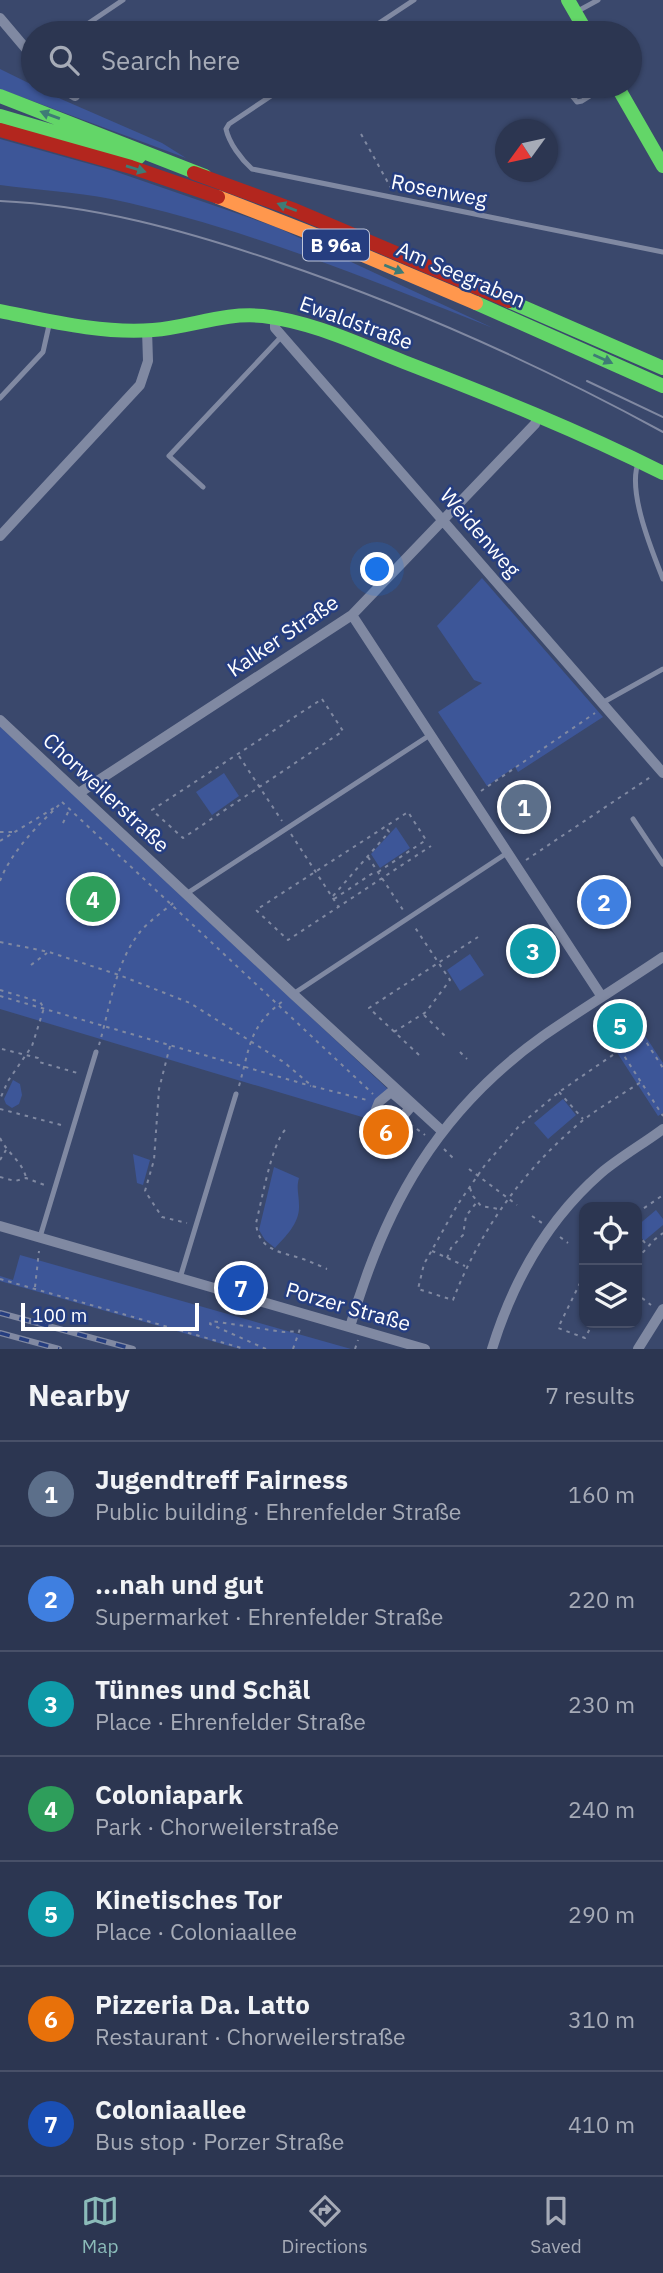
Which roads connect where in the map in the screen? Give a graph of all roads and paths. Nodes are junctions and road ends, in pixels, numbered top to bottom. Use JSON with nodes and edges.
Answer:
{"nodes":[{"id":1,"x":122,"y":0,"type":"edge"},
{"id":2,"x":414,"y":0,"type":"edge"},
{"id":3,"x":598,"y":0,"type":"edge"},
{"id":4,"x":577,"y":17,"type":"edge"},
{"id":5,"x":0,"y":18,"type":"edge"},
{"id":6,"x":91,"y":21,"type":"edge"},
{"id":7,"x":382,"y":21,"type":"edge"},
{"id":8,"x":21,"y":43,"type":"edge"},
{"id":9,"x":0,"y":96,"type":"edge"},
{"id":10,"x":268,"y":98,"type":"edge"},
{"id":11,"x":624,"y":98,"type":"edge"},
{"id":12,"x":0,"y":116,"type":"edge"},
{"id":13,"x":0,"y":130,"type":"edge"},
{"id":14,"x":361,"y":134,"type":"dead end"},
{"id":15,"x":663,"y":166,"type":"edge"},
{"id":16,"x":205,"y":176,"type":"junction"},
{"id":17,"x":398,"y":199,"type":"junction"},
{"id":18,"x":663,"y":252,"type":"edge"},
{"id":19,"x":0,"y":311,"type":"edge"},
{"id":20,"x":275,"y":317,"type":"junction"},
{"id":21,"x":50,"y":320,"type":"junction"},
{"id":22,"x":147,"y":330,"type":"junction"},
{"id":23,"x":282,"y":336,"type":"junction"},
{"id":24,"x":663,"y":368,"type":"edge"},
{"id":25,"x":663,"y":386,"type":"edge"},
{"id":26,"x":0,"y":398,"type":"edge"},
{"id":27,"x":538,"y":416,"type":"junction"},
{"id":28,"x":640,"y":461,"type":"junction"},
{"id":29,"x":663,"y":473,"type":"edge"},
{"id":30,"x":203,"y":487,"type":"dead end"},
{"id":31,"x":442,"y":519,"type":"junction"},
{"id":32,"x":0,"y":537,"type":"edge"},
{"id":33,"x":663,"y":579,"type":"edge"},
{"id":34,"x":352,"y":615,"type":"junction"},
{"id":35,"x":663,"y":669,"type":"edge"},
{"id":36,"x":603,"y":705,"type":"junction"},
{"id":37,"x":0,"y":719,"type":"edge"},
{"id":38,"x":430,"y":735,"type":"junction"},
{"id":39,"x":238,"y":754,"type":"junction"},
{"id":40,"x":662,"y":771,"type":"edge"},
{"id":41,"x":259,"y":786,"type":"junction"},
{"id":42,"x":79,"y":793,"type":"junction"},
{"id":43,"x":471,"y":797,"type":"junction"},
{"id":44,"x":61,"y":804,"type":"junction"},
{"id":45,"x":70,"y":809,"type":"junction"},
{"id":46,"x":633,"y":819,"type":"dead end"},
{"id":47,"x":63,"y":823,"type":"dead end"},
{"id":48,"x":385,"y":826,"type":"junction"},
{"id":49,"x":287,"y":827,"type":"junction"},
{"id":50,"x":0,"y":832,"type":"edge"},
{"id":51,"x":15,"y":832,"type":"junction"},
{"id":52,"x":0,"y":841,"type":"edge"},
{"id":53,"x":431,"y":846,"type":"dead end"},
{"id":54,"x":507,"y":853,"type":"junction"},
{"id":55,"x":368,"y":858,"type":"junction"},
{"id":56,"x":663,"y":864,"type":"edge"},
{"id":57,"x":516,"y":866,"type":"junction"},
{"id":58,"x":315,"y":871,"type":"junction"},
{"id":59,"x":377,"y":871,"type":"junction"},
{"id":60,"x":382,"y":878,"type":"junction"},
{"id":61,"x":0,"y":881,"type":"edge"},
{"id":62,"x":186,"y":894,"type":"junction"},
{"id":63,"x":333,"y":898,"type":"junction"},
{"id":64,"x":172,"y":904,"type":"junction"},
{"id":65,"x":339,"y":907,"type":"junction"},
{"id":66,"x":408,"y":917,"type":"junction"},
{"id":67,"x":478,"y":937,"type":"dead end"},
{"id":68,"x":0,"y":942,"type":"edge"},
{"id":69,"x":49,"y":952,"type":"junction"},
{"id":70,"x":663,"y":957,"type":"edge"},
{"id":71,"x":439,"y":963,"type":"junction"},
{"id":72,"x":31,"y":965,"type":"dead end"},
{"id":73,"x":119,"y":975,"type":"junction"},
{"id":74,"x":0,"y":990,"type":"edge"},
{"id":75,"x":613,"y":990,"type":"junction"},
{"id":76,"x":293,"y":995,"type":"junction"},
{"id":77,"x":0,"y":996,"type":"edge"},
{"id":78,"x":602,"y":997,"type":"junction"},
{"id":79,"x":278,"y":1005,"type":"junction"},
{"id":80,"x":591,"y":1005,"type":"junction"},
{"id":81,"x":44,"y":1008,"type":"junction"},
{"id":82,"x":423,"y":1014,"type":"junction"},
{"id":83,"x":104,"y":1026,"type":"junction"},
{"id":84,"x":394,"y":1032,"type":"junction"},
{"id":85,"x":446,"y":1037,"type":"dead end"},
{"id":86,"x":250,"y":1040,"type":"junction"},
{"id":87,"x":170,"y":1045,"type":"junction"},
{"id":88,"x":2,"y":1049,"type":"dead end"},
{"id":89,"x":620,"y":1050,"type":"junction"},
{"id":90,"x":96,"y":1052,"type":"joint"},
{"id":91,"x":460,"y":1052,"type":"dead end"},
{"id":92,"x":27,"y":1055,"type":"junction"},
{"id":93,"x":419,"y":1055,"type":"dead end"},
{"id":94,"x":467,"y":1059,"type":"dead end"},
{"id":95,"x":244,"y":1068,"type":"junction"},
{"id":96,"x":663,"y":1068,"type":"edge"},
{"id":97,"x":89,"y":1076,"type":"junction"},
{"id":98,"x":641,"y":1082,"type":"junction"},
{"id":99,"x":312,"y":1086,"type":"junction"},
{"id":100,"x":559,"y":1092,"type":"junction"},
{"id":101,"x":236,"y":1094,"type":"joint"},
{"id":102,"x":0,"y":1099,"type":"edge"},
{"id":103,"x":0,"y":1109,"type":"edge"},
{"id":104,"x":663,"y":1116,"type":"edge"},
{"id":105,"x":584,"y":1120,"type":"junction"},
{"id":106,"x":73,"y":1129,"type":"junction"},
{"id":107,"x":663,"y":1129,"type":"edge"},
{"id":108,"x":285,"y":1130,"type":"dead end"},
{"id":109,"x":442,"y":1130,"type":"junction"},
{"id":110,"x":0,"y":1140,"type":"edge"},
{"id":111,"x":6,"y":1150,"type":"junction"},
{"id":112,"x":0,"y":1160,"type":"edge"},
{"id":113,"x":469,"y":1169,"type":"dead end"},
{"id":114,"x":478,"y":1176,"type":"junction"},
{"id":115,"x":0,"y":1177,"type":"edge"},
{"id":116,"x":26,"y":1178,"type":"junction"},
{"id":117,"x":470,"y":1187,"type":"junction"},
{"id":118,"x":55,"y":1189,"type":"junction"},
{"id":119,"x":663,"y":1195,"type":"edge"},
{"id":120,"x":508,"y":1198,"type":"junction"},
{"id":121,"x":477,"y":1202,"type":"junction"},
{"id":122,"x":517,"y":1205,"type":"dead end"},
{"id":123,"x":500,"y":1209,"type":"junction"},
{"id":124,"x":642,"y":1210,"type":"edge"},
{"id":125,"x":0,"y":1226,"type":"edge"},
{"id":126,"x":196,"y":1226,"type":"junction"},
{"id":127,"x":663,"y":1233,"type":"edge"},
{"id":128,"x":40,"y":1237,"type":"junction"},
{"id":129,"x":642,"y":1241,"type":"edge"},
{"id":130,"x":648,"y":1246,"type":"junction"},
{"id":131,"x":431,"y":1251,"type":"junction"},
{"id":132,"x":642,"y":1253,"type":"edge"},
{"id":133,"x":447,"y":1258,"type":"junction"},
{"id":134,"x":38,"y":1260,"type":"dead end"},
{"id":135,"x":466,"y":1267,"type":"junction"},
{"id":136,"x":327,"y":1269,"type":"dead end"},
{"id":137,"x":180,"y":1278,"type":"junction"},
{"id":138,"x":0,"y":1279,"type":"edge"},
{"id":139,"x":579,"y":1285,"type":"edge"},
{"id":140,"x":35,"y":1288,"type":"junction"},
{"id":141,"x":663,"y":1309,"type":"edge"},
{"id":142,"x":350,"y":1326,"type":"junction"},
{"id":143,"x":590,"y":1328,"type":"edge"},
{"id":144,"x":246,"y":1349,"type":"edge"},
{"id":145,"x":266,"y":1349,"type":"edge"},
{"id":146,"x":293,"y":1349,"type":"edge"},
{"id":147,"x":425,"y":1349,"type":"edge"},
{"id":148,"x":492,"y":1349,"type":"edge"},
{"id":149,"x":638,"y":1349,"type":"edge"}],
"edges":[{"from":1,"to":6,"type":"lane"},
{"from":2,"to":7,"type":"lane"},
{"from":3,"to":4,"type":"lane"},
{"from":5,"to":8,"type":"street"},
{"from":16,"to":9,"type":"main road","one_way":true},
{"from":10,"to":17,"type":"lane","name":"Rosenweg"},
{"from":11,"to":15,"type":"main road"},
{"from":12,"to":16,"type":"main road","name":"Am Seegraben","number":"B 96a"},
{"from":13,"to":25,"type":"main road","name":"Am Seegraben","number":"B 96a","one_way":true},
{"from":14,"to":17,"type":"path"},
{"from":24,"to":16,"type":"main road","name":"Am Seegraben","number":"B 96a","one_way":true},
{"from":17,"to":18,"type":"lane","name":"Rosenweg"},
{"from":19,"to":21,"type":"main road","name":"Ewaldstraße"},
{"from":20,"to":22,"type":"main road","name":"Ewaldstraße"},
{"from":20,"to":23,"type":"street","name":"Weidenweg"},
{"from":20,"to":27,"type":"main road","name":"Ewaldstraße"},
{"from":21,"to":22,"type":"main road","name":"Ewaldstraße"},
{"from":21,"to":26,"type":"lane"},
{"from":22,"to":32,"type":"street"},
{"from":23,"to":30,"type":"lane"},
{"from":23,"to":31,"type":"street","name":"Weidenweg"},
{"from":27,"to":28,"type":"main road","name":"Ewaldstraße"},
{"from":27,"to":31,"type":"street","name":"Kalker Straße"},
{"from":28,"to":29,"type":"main road","name":"Ewaldstraße"},
{"from":28,"to":33,"type":"lane"},
{"from":31,"to":34,"type":"street","name":"Kalker Straße"},
{"from":31,"to":36,"type":"street","name":"Weidenweg"},
{"from":34,"to":38,"type":"street"},
{"from":34,"to":42,"type":"street","name":"Kalker Straße"},
{"from":35,"to":36,"type":"lane"},
{"from":36,"to":40,"type":"street","name":"Weidenweg"},
{"from":36,"to":43,"type":"path"},
{"from":37,"to":42,"type":"street","name":"Chorweilerstraße"},
{"from":38,"to":43,"type":"street"},
{"from":38,"to":49,"type":"lane"},
{"from":39,"to":41,"type":"path"},
{"from":39,"to":41,"type":"path"},
{"from":39,"to":41,"type":"path"},
{"from":40,"to":57,"type":"path"},
{"from":41,"to":49,"type":"path"},
{"from":42,"to":44,"type":"path"},
{"from":42,"to":62,"type":"street","name":"Chorweilerstraße"},
{"from":43,"to":54,"type":"street"},
{"from":44,"to":45,"type":"path"},
{"from":44,"to":51,"type":"path"},
{"from":44,"to":61,"type":"path"},
{"from":45,"to":47,"type":"path"},
{"from":45,"to":64,"type":"path"},
{"from":46,"to":56,"type":"lane"},
{"from":48,"to":55,"type":"path"},
{"from":48,"to":58,"type":"path"},
{"from":48,"to":59,"type":"path"},
{"from":49,"to":58,"type":"path"},
{"from":49,"to":62,"type":"lane"},
{"from":50,"to":51,"type":"path"},
{"from":51,"to":52,"type":"path"},
{"from":53,"to":60,"type":"path"},
{"from":54,"to":57,"type":"street"},
{"from":54,"to":66,"type":"lane"},
{"from":55,"to":59,"type":"path"},
{"from":55,"to":63,"type":"path"},
{"from":57,"to":78,"type":"street"},
{"from":58,"to":63,"type":"path"},
{"from":58,"to":65,"type":"path"},
{"from":59,"to":60,"type":"path"},
{"from":59,"to":63,"type":"path"},
{"from":60,"to":65,"type":"path"},
{"from":60,"to":66,"type":"path"},
{"from":62,"to":64,"type":"path"},
{"from":62,"to":76,"type":"street","name":"Chorweilerstraße"},
{"from":63,"to":65,"type":"path"},
{"from":64,"to":73,"type":"path"},
{"from":64,"to":79,"type":"path"},
{"from":66,"to":71,"type":"path"},
{"from":66,"to":76,"type":"lane"},
{"from":67,"to":71,"type":"path"},
{"from":68,"to":69,"type":"path"},
{"from":69,"to":72,"type":"path"},
{"from":69,"to":73,"type":"path"},
{"from":70,"to":75,"type":"street"},
{"from":71,"to":82,"type":"path"},
{"from":71,"to":84,"type":"path"},
{"from":73,"to":83,"type":"path"},
{"from":73,"to":86,"type":"path"},
{"from":74,"to":81,"type":"path"},
{"from":75,"to":78,"type":"street"},
{"from":75,"to":96,"type":"path"},
{"from":76,"to":79,"type":"path"},
{"from":76,"to":109,"type":"street","name":"Chorweilerstraße"},
{"from":77,"to":81,"type":"path"},
{"from":78,"to":80,"type":"street"},
{"from":79,"to":86,"type":"path"},
{"from":79,"to":99,"type":"path"},
{"from":80,"to":89,"type":"path"},
{"from":80,"to":109,"type":"street"},
{"from":81,"to":83,"type":"path"},
{"from":81,"to":92,"type":"path"},
{"from":82,"to":84,"type":"path"},
{"from":82,"to":85,"type":"path"},
{"from":83,"to":87,"type":"path"},
{"from":83,"to":90,"type":"path"},
{"from":84,"to":93,"type":"path"},
{"from":86,"to":95,"type":"path"},
{"from":86,"to":99,"type":"path"},
{"from":87,"to":95,"type":"path"},
{"from":87,"to":126,"type":"path"},
{"from":88,"to":92,"type":"path"},
{"from":89,"to":98,"type":"path"},
{"from":89,"to":100,"type":"path"},
{"from":90,"to":97,"type":"lane"},
{"from":91,"to":94,"type":"path"},
{"from":92,"to":97,"type":"path"},
{"from":92,"to":102,"type":"path"},
{"from":95,"to":99,"type":"path"},
{"from":95,"to":101,"type":"path"},
{"from":97,"to":106,"type":"lane"},
{"from":98,"to":104,"type":"path"},
{"from":98,"to":105,"type":"path"},
{"from":100,"to":105,"type":"path"},
{"from":100,"to":114,"type":"path"},
{"from":101,"to":126,"type":"lane"},
{"from":103,"to":106,"type":"path"},
{"from":105,"to":120,"type":"path"},
{"from":106,"to":118,"type":"lane"},
{"from":107,"to":148,"type":"street"},
{"from":108,"to":136,"type":"path"},
{"from":109,"to":142,"type":"street"},
{"from":110,"to":111,"type":"path"},
{"from":111,"to":112,"type":"path"},
{"from":111,"to":116,"type":"path"},
{"from":113,"to":114,"type":"path"},
{"from":114,"to":117,"type":"path"},
{"from":114,"to":120,"type":"path"},
{"from":115,"to":116,"type":"path"},
{"from":116,"to":118,"type":"path"},
{"from":117,"to":121,"type":"path"},
{"from":117,"to":131,"type":"path"},
{"from":118,"to":128,"type":"lane"},
{"from":119,"to":124,"type":"path"},
{"from":120,"to":122,"type":"path"},
{"from":120,"to":123,"type":"path"},
{"from":121,"to":123,"type":"path"},
{"from":121,"to":133,"type":"path"},
{"from":123,"to":135,"type":"path"},
{"from":125,"to":128,"type":"street","name":"Porzer Straße"},
{"from":126,"to":137,"type":"lane"},
{"from":127,"to":130,"type":"path"},
{"from":128,"to":137,"type":"street","name":"Porzer Straße"},
{"from":129,"to":130,"type":"path"},
{"from":130,"to":132,"type":"path"},
{"from":131,"to":133,"type":"path"},
{"from":131,"to":135,"type":"path"},
{"from":133,"to":135,"type":"path"},
{"from":134,"to":140,"type":"path"},
{"from":137,"to":142,"type":"street","name":"Porzer Straße"},
{"from":138,"to":140,"type":"path"},
{"from":139,"to":143,"type":"path"},
{"from":140,"to":144,"type":"path"},
{"from":141,"to":149,"type":"street"},
{"from":142,"to":147,"type":"street","name":"Porzer Straße"},
{"from":145,"to":146,"type":"path"}]}
